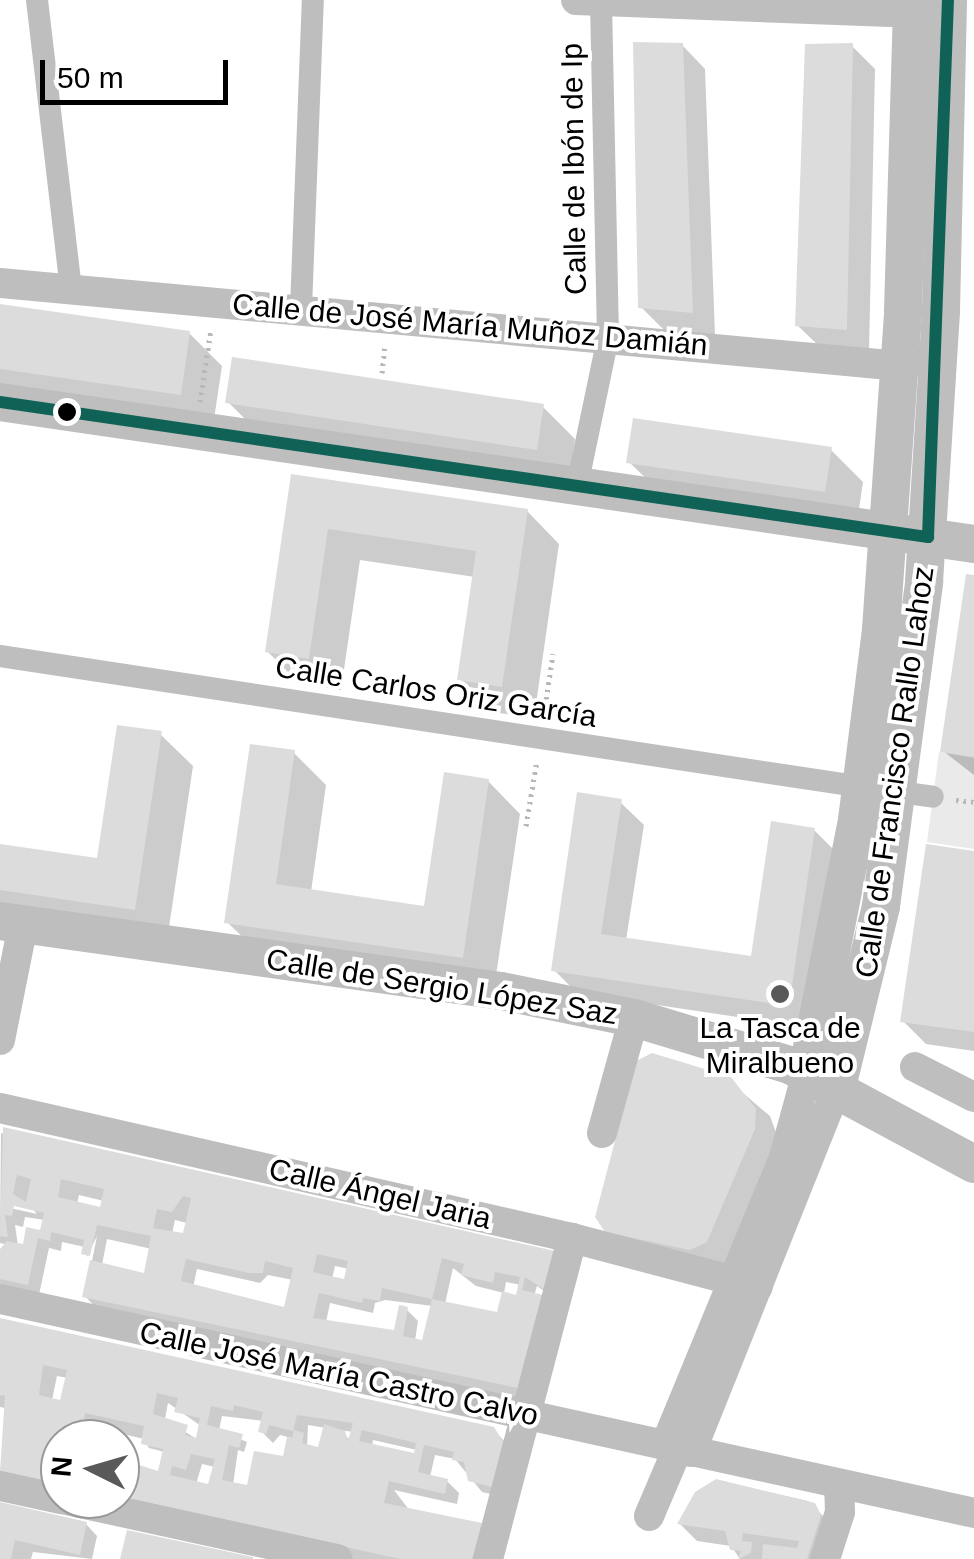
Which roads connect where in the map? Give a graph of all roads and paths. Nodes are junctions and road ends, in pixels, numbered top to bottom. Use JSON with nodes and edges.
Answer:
{"nodes":[{"id":1,"x":37,"y":0,"type":"edge"},
{"id":2,"x":313,"y":0,"type":"edge"},
{"id":3,"x":948,"y":0,"type":"edge"},
{"id":4,"x":592,"y":1,"type":"edge"},
{"id":5,"x":912,"y":7,"type":"edge"},
{"id":6,"x":0,"y":283,"type":"edge"},
{"id":7,"x":71,"y":289,"type":"junction"},
{"id":8,"x":215,"y":301,"type":"junction"},
{"id":9,"x":301,"y":308,"type":"junction"},
{"id":10,"x":608,"y":337,"type":"junction"},
{"id":11,"x":938,"y":356,"type":"junction"},
{"id":12,"x":900,"y":366,"type":"junction"},
{"id":13,"x":0,"y":402,"type":"edge"},
{"id":14,"x":196,"y":431,"type":"junction"},
{"id":15,"x":578,"y":486,"type":"junction"},
{"id":16,"x":890,"y":532,"type":"junction"},
{"id":17,"x":928,"y":537,"type":"junction"},
{"id":18,"x":974,"y":544,"type":"edge"},
{"id":19,"x":0,"y":656,"type":"edge"},
{"id":20,"x":898,"y":792,"type":"junction"},
{"id":21,"x":12,"y":923,"type":"edge"},
{"id":22,"x":634,"y":1018,"type":"junction"},
{"id":23,"x":0,"y":1040,"type":"edge"},
{"id":24,"x":915,"y":1067,"type":"dead end"},
{"id":25,"x":822,"y":1080,"type":"junction"},
{"id":26,"x":974,"y":1097,"type":"edge"},
{"id":27,"x":0,"y":1108,"type":"edge"},
{"id":28,"x":602,"y":1133,"type":"dead end"},
{"id":29,"x":974,"y":1164,"type":"edge"},
{"id":30,"x":572,"y":1238,"type":"junction"},
{"id":31,"x":746,"y":1283,"type":"junction"},
{"id":32,"x":0,"y":1299,"type":"edge"},
{"id":33,"x":526,"y":1415,"type":"junction"},
{"id":34,"x":678,"y":1449,"type":"junction"},
{"id":35,"x":0,"y":1486,"type":"edge"},
{"id":36,"x":839,"y":1486,"type":"junction"},
{"id":37,"x":40,"y":1495,"type":"edge"},
{"id":38,"x":974,"y":1513,"type":"edge"},
{"id":39,"x":140,"y":1516,"type":"edge"},
{"id":40,"x":649,"y":1516,"type":"dead end"},
{"id":41,"x":338,"y":1559,"type":"edge"},
{"id":42,"x":488,"y":1559,"type":"edge"},
{"id":43,"x":824,"y":1559,"type":"edge"}],
"edges":[{"from":1,"to":7,"type":"street"},
{"from":2,"to":9,"type":"street"},
{"from":3,"to":11,"type":"street","name":"Calle de Francisco Rallo Lahoz"},
{"from":4,"to":5,"type":"street"},
{"from":4,"to":10,"type":"street","name":"Calle de Ibón de Ip"},
{"from":5,"to":12,"type":"street","name":"Calle de Francisco Rallo Lahoz"},
{"from":6,"to":7,"type":"street","name":"Calle de José María Muñoz Damián"},
{"from":7,"to":8,"type":"street","name":"Calle de José María Muñoz Damián"},
{"from":8,"to":9,"type":"street","name":"Calle de José María Muñoz Damián"},
{"from":8,"to":14,"type":"path"},
{"from":9,"to":10,"type":"street","name":"Calle de José María Muñoz Damián"},
{"from":10,"to":12,"type":"street","name":"Calle de José María Muñoz Damián"},
{"from":10,"to":15,"type":"street","name":"Calle de Ibón de Ip"},
{"from":11,"to":12,"type":"street","name":"Calle de José María Muñoz Damián"},
{"from":11,"to":17,"type":"street","name":"Calle de Francisco Rallo Lahoz"},
{"from":12,"to":16,"type":"street","name":"Calle de Francisco Rallo Lahoz"},
{"from":13,"to":14,"type":"street"},
{"from":14,"to":15,"type":"street"},
{"from":15,"to":16,"type":"street"},
{"from":16,"to":17,"type":"street"},
{"from":16,"to":20,"type":"street","name":"Calle de Francisco Rallo Lahoz"},
{"from":17,"to":18,"type":"street"},
{"from":17,"to":20,"type":"street","name":"Calle de Francisco Rallo Lahoz"},
{"from":19,"to":20,"type":"street","name":"Calle Carlos Oriz García"},
{"from":20,"to":25,"type":"street","name":"Calle de Francisco Rallo Lahoz"},
{"from":21,"to":22,"type":"street","name":"Calle de Sergio López Saz"},
{"from":21,"to":23,"type":"street"},
{"from":22,"to":25,"type":"street","name":"Calle de Sergio López Saz"},
{"from":22,"to":28,"type":"street"},
{"from":24,"to":26,"type":"street"},
{"from":25,"to":29,"type":"street","name":"Calle de Sergio López Saz"},
{"from":25,"to":31,"type":"street","name":"Calle de Francisco Rallo Lahoz"},
{"from":27,"to":30,"type":"street","name":"Calle Ángel Jaria"},
{"from":30,"to":31,"type":"street","name":"Calle Ángel Jaria"},
{"from":30,"to":33,"type":"street"},
{"from":31,"to":34,"type":"street","name":"Calle de Francisco Rallo Lahoz"},
{"from":32,"to":33,"type":"street","name":"Calle José María Castro Calvo"},
{"from":33,"to":34,"type":"street","name":"Calle José María Castro Calvo"},
{"from":33,"to":42,"type":"street"},
{"from":34,"to":36,"type":"street","name":"Calle José María Castro Calvo"},
{"from":34,"to":40,"type":"street","name":"Calle de Francisco Rallo Lahoz"},
{"from":35,"to":37,"type":"street"},
{"from":36,"to":38,"type":"street","name":"Calle José María Castro Calvo"},
{"from":36,"to":43,"type":"street"},
{"from":39,"to":41,"type":"street"}]}
